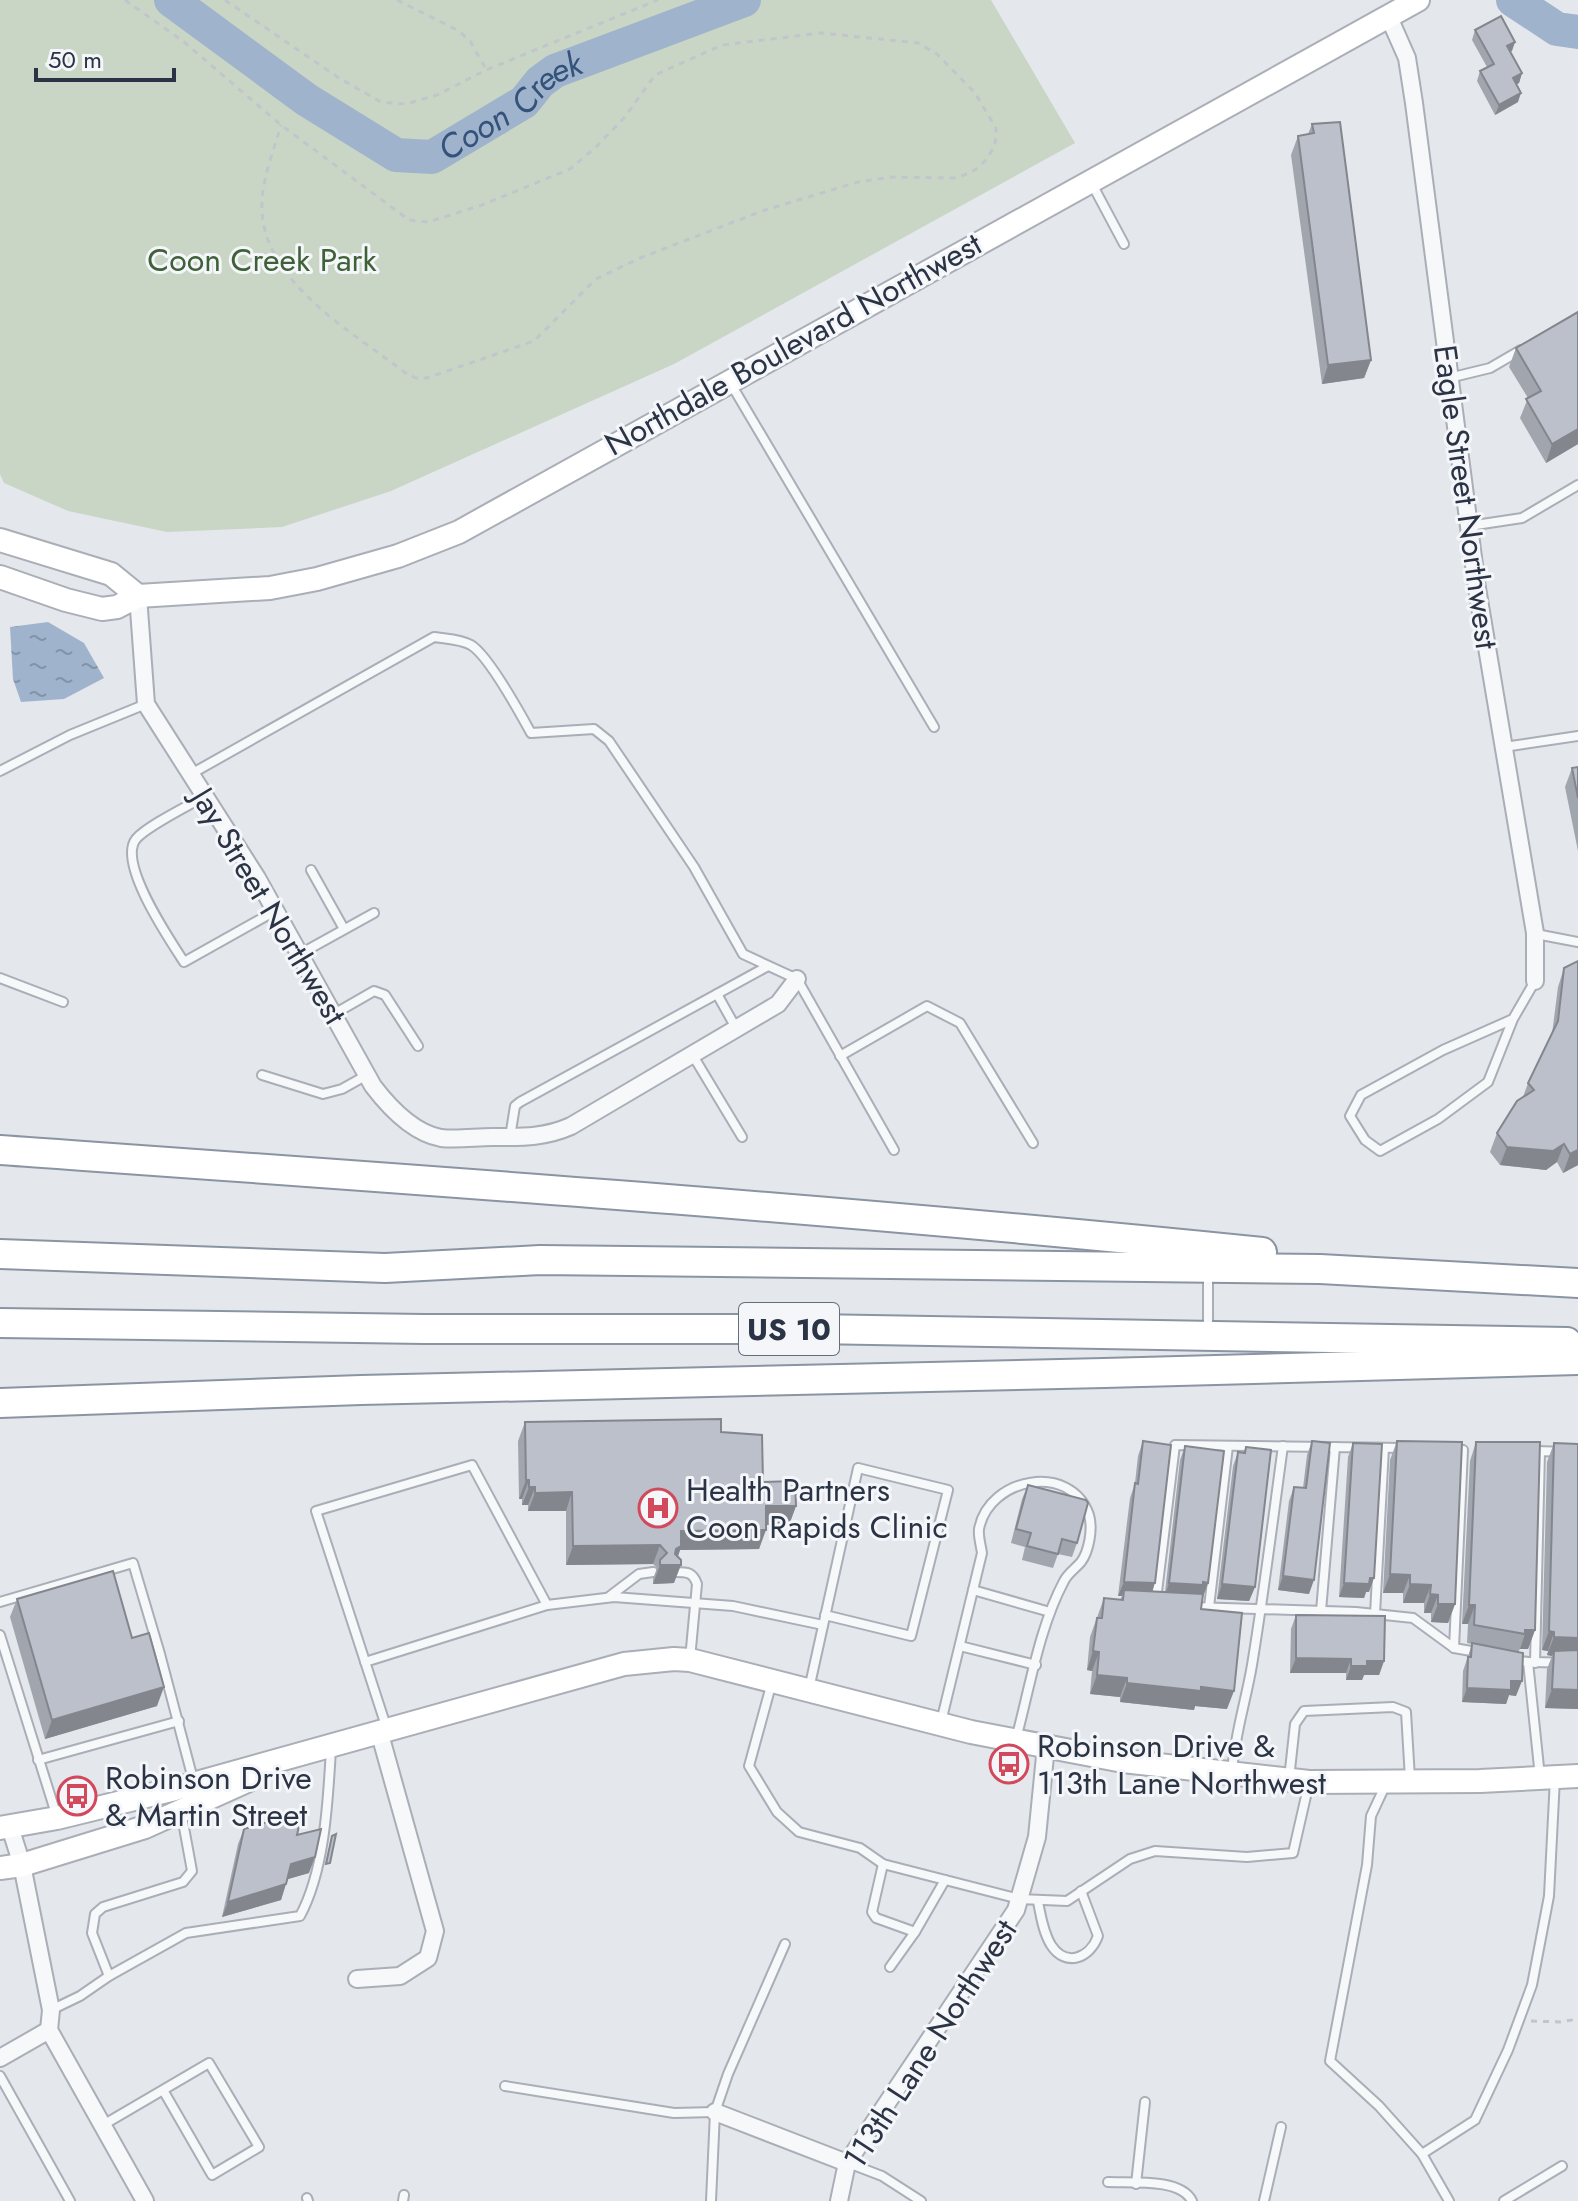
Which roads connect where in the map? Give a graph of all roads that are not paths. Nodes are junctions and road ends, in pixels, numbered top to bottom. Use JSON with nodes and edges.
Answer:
{"nodes":[{"id":1,"x":1418,"y":0,"type":"edge"},
{"id":2,"x":1388,"y":15,"type":"junction"},
{"id":3,"x":1090,"y":180,"type":"junction"},
{"id":4,"x":1124,"y":244,"type":"dead end"},
{"id":5,"x":1528,"y":347,"type":"edge"},
{"id":6,"x":1448,"y":378,"type":"junction"},
{"id":7,"x":729,"y":380,"type":"junction"},
{"id":8,"x":1578,"y":485,"type":"edge"},
{"id":9,"x":1468,"y":526,"type":"junction"},
{"id":10,"x":0,"y":540,"type":"edge"},
{"id":11,"x":0,"y":577,"type":"edge"},
{"id":12,"x":138,"y":596,"type":"junction"},
{"id":13,"x":146,"y":704,"type":"junction"},
{"id":14,"x":934,"y":727,"type":"dead end"},
{"id":15,"x":1578,"y":736,"type":"edge"},
{"id":16,"x":1503,"y":747,"type":"junction"},
{"id":17,"x":0,"y":771,"type":"edge"},
{"id":18,"x":191,"y":774,"type":"junction"},
{"id":19,"x":205,"y":796,"type":"junction"},
{"id":20,"x":311,"y":870,"type":"dead end"},
{"id":21,"x":276,"y":911,"type":"junction"},
{"id":22,"x":374,"y":913,"type":"dead end"},
{"id":23,"x":344,"y":929,"type":"junction"},
{"id":24,"x":1535,"y":933,"type":"junction"},
{"id":25,"x":1576,"y":940,"type":"edge"},
{"id":26,"x":300,"y":954,"type":"junction"},
{"id":27,"x":768,"y":966,"type":"junction"},
{"id":28,"x":0,"y":978,"type":"edge"},
{"id":29,"x":797,"y":979,"type":"junction"},
{"id":30,"x":1535,"y":981,"type":"joint"},
{"id":31,"x":717,"y":994,"type":"junction"},
{"id":32,"x":63,"y":1002,"type":"dead end"},
{"id":33,"x":334,"y":1014,"type":"junction"},
{"id":34,"x":1513,"y":1019,"type":"junction"},
{"id":35,"x":736,"y":1029,"type":"junction"},
{"id":36,"x":418,"y":1046,"type":"dead end"},
{"id":37,"x":691,"y":1054,"type":"junction"},
{"id":38,"x":840,"y":1056,"type":"junction"},
{"id":39,"x":262,"y":1075,"type":"dead end"},
{"id":40,"x":367,"y":1075,"type":"junction"},
{"id":41,"x":742,"y":1137,"type":"dead end"},
{"id":42,"x":510,"y":1138,"type":"junction"},
{"id":43,"x":1033,"y":1143,"type":"dead end"},
{"id":44,"x":0,"y":1150,"type":"edge"},
{"id":45,"x":894,"y":1150,"type":"dead end"},
{"id":46,"x":0,"y":1254,"type":"edge"},
{"id":47,"x":1208,"y":1268,"type":"junction"},
{"id":48,"x":1530,"y":1280,"type":"junction"},
{"id":49,"x":1578,"y":1283,"type":"edge"},
{"id":50,"x":0,"y":1323,"type":"edge"},
{"id":51,"x":1208,"y":1335,"type":"junction"},
{"id":52,"x":1578,"y":1342,"type":"edge"},
{"id":53,"x":1578,"y":1360,"type":"edge"},
{"id":54,"x":0,"y":1403,"type":"edge"},
{"id":55,"x":1228,"y":1446,"type":"junction"},
{"id":56,"x":1283,"y":1446,"type":"junction"},
{"id":57,"x":1335,"y":1447,"type":"junction"},
{"id":58,"x":1384,"y":1448,"type":"junction"},
{"id":59,"x":1416,"y":1449,"type":"edge"},
{"id":60,"x":1447,"y":1449,"type":"edge"},
{"id":61,"x":1463,"y":1450,"type":"junction"},
{"id":62,"x":1478,"y":1450,"type":"edge"},
{"id":63,"x":1525,"y":1451,"type":"edge"},
{"id":64,"x":1540,"y":1451,"type":"junction"},
{"id":65,"x":1578,"y":1452,"type":"edge"},
{"id":66,"x":653,"y":1572,"type":"dead end"},
{"id":67,"x":675,"y":1572,"type":"edge"},
{"id":68,"x":973,"y":1590,"type":"junction"},
{"id":69,"x":609,"y":1597,"type":"junction"},
{"id":70,"x":0,"y":1602,"type":"edge"},
{"id":71,"x":695,"y":1603,"type":"junction"},
{"id":72,"x":1144,"y":1604,"type":"edge"},
{"id":73,"x":547,"y":1605,"type":"junction"},
{"id":74,"x":1156,"y":1605,"type":"junction"},
{"id":75,"x":1169,"y":1605,"type":"edge"},
{"id":76,"x":1182,"y":1606,"type":"edge"},
{"id":77,"x":1209,"y":1607,"type":"junction"},
{"id":78,"x":1261,"y":1610,"type":"junction"},
{"id":79,"x":1321,"y":1611,"type":"junction"},
{"id":80,"x":1050,"y":1612,"type":"junction"},
{"id":81,"x":1375,"y":1614,"type":"junction"},
{"id":82,"x":824,"y":1620,"type":"junction"},
{"id":83,"x":0,"y":1635,"type":"edge"},
{"id":84,"x":960,"y":1646,"type":"junction"},
{"id":85,"x":1454,"y":1648,"type":"junction"},
{"id":86,"x":1484,"y":1654,"type":"edge"},
{"id":87,"x":1499,"y":1657,"type":"edge"},
{"id":88,"x":690,"y":1660,"type":"junction"},
{"id":89,"x":365,"y":1662,"type":"junction"},
{"id":90,"x":1532,"y":1662,"type":"junction"},
{"id":91,"x":1578,"y":1663,"type":"edge"},
{"id":92,"x":1036,"y":1665,"type":"junction"},
{"id":93,"x":773,"y":1681,"type":"junction"},
{"id":94,"x":809,"y":1690,"type":"junction"},
{"id":95,"x":179,"y":1721,"type":"junction"},
{"id":96,"x":941,"y":1724,"type":"junction"},
{"id":97,"x":383,"y":1730,"type":"junction"},
{"id":98,"x":1016,"y":1740,"type":"junction"},
{"id":99,"x":332,"y":1744,"type":"junction"},
{"id":100,"x":1046,"y":1746,"type":"junction"},
{"id":101,"x":38,"y":1760,"type":"junction"},
{"id":102,"x":1232,"y":1774,"type":"junction"},
{"id":103,"x":1578,"y":1776,"type":"edge"},
{"id":104,"x":1547,"y":1778,"type":"junction"},
{"id":105,"x":1299,"y":1781,"type":"junction"},
{"id":106,"x":1386,"y":1782,"type":"junction"},
{"id":107,"x":1410,"y":1782,"type":"junction"},
{"id":108,"x":194,"y":1783,"type":"junction"},
{"id":109,"x":180,"y":1809,"type":"junction"},
{"id":110,"x":57,"y":1818,"type":"junction"},
{"id":111,"x":5,"y":1827,"type":"edge"},
{"id":112,"x":883,"y":1864,"type":"junction"},
{"id":113,"x":11,"y":1866,"type":"edge"},
{"id":114,"x":945,"y":1880,"type":"junction"},
{"id":115,"x":1081,"y":1891,"type":"junction"},
{"id":116,"x":1019,"y":1899,"type":"junction"},
{"id":117,"x":1038,"y":1902,"type":"junction"},
{"id":118,"x":915,"y":1932,"type":"junction"},
{"id":119,"x":785,"y":1944,"type":"dead end"},
{"id":120,"x":890,"y":1967,"type":"dead end"},
{"id":121,"x":109,"y":1976,"type":"junction"},
{"id":122,"x":357,"y":1979,"type":"dead end"},
{"id":123,"x":51,"y":2010,"type":"junction"},
{"id":124,"x":49,"y":2030,"type":"junction"},
{"id":125,"x":0,"y":2058,"type":"edge"},
{"id":126,"x":0,"y":2076,"type":"edge"},
{"id":127,"x":505,"y":2086,"type":"dead end"},
{"id":128,"x":163,"y":2090,"type":"junction"},
{"id":129,"x":1145,"y":2102,"type":"dead end"},
{"id":130,"x":715,"y":2112,"type":"junction"},
{"id":131,"x":103,"y":2125,"type":"junction"},
{"id":132,"x":1281,"y":2127,"type":"dead end"},
{"id":133,"x":1422,"y":2154,"type":"junction"},
{"id":134,"x":847,"y":2163,"type":"junction"},
{"id":135,"x":1562,"y":2166,"type":"dead end"},
{"id":136,"x":1108,"y":2182,"type":"dead end"},
{"id":137,"x":1136,"y":2184,"type":"junction"},
{"id":138,"x":70,"y":2201,"type":"edge"},
{"id":139,"x":145,"y":2201,"type":"edge"},
{"id":140,"x":711,"y":2201,"type":"edge"},
{"id":141,"x":839,"y":2201,"type":"edge"},
{"id":142,"x":921,"y":2201,"type":"edge"},
{"id":143,"x":1192,"y":2201,"type":"edge"},
{"id":144,"x":1264,"y":2201,"type":"edge"},
{"id":145,"x":1449,"y":2201,"type":"edge"},
{"id":146,"x":1504,"y":2201,"type":"edge"}],
"edges":[{"from":1,"to":2,"type":"street","name":"Northdale Boulevard Northwest"},
{"from":2,"to":3,"type":"street","name":"Northdale Boulevard Northwest"},
{"from":2,"to":6,"type":"street","name":"Eagle Street Northwest"},
{"from":3,"to":4,"type":"lane"},
{"from":3,"to":7,"type":"street","name":"Northdale Boulevard Northwest"},
{"from":5,"to":6,"type":"lane"},
{"from":6,"to":9,"type":"street","name":"Eagle Street Northwest"},
{"from":7,"to":12,"type":"street","name":"Northdale Boulevard Northwest"},
{"from":7,"to":14,"type":"lane"},
{"from":8,"to":9,"type":"lane"},
{"from":9,"to":16,"type":"street","name":"Eagle Street Northwest"},
{"from":10,"to":12,"type":"street"},
{"from":11,"to":12,"type":"street","name":"Northdale Boulevard Northwest"},
{"from":12,"to":13,"type":"street","name":"Jay Street Northwest"},
{"from":13,"to":17,"type":"lane"},
{"from":13,"to":18,"type":"street","name":"Jay Street Northwest"},
{"from":15,"to":16,"type":"lane"},
{"from":16,"to":24,"type":"street","name":"Eagle Street Northwest"},
{"from":18,"to":19,"type":"street","name":"Jay Street Northwest"},
{"from":18,"to":27,"type":"lane"},
{"from":19,"to":21,"type":"street","name":"Jay Street Northwest"},
{"from":19,"to":21,"type":"lane"},
{"from":20,"to":23,"type":"lane"},
{"from":21,"to":26,"type":"street","name":"Jay Street Northwest"},
{"from":22,"to":23,"type":"lane"},
{"from":23,"to":26,"type":"lane"},
{"from":24,"to":25,"type":"lane"},
{"from":24,"to":30,"type":"street","name":"Eagle Street Northwest"},
{"from":26,"to":33,"type":"street","name":"Jay Street Northwest"},
{"from":27,"to":29,"type":"lane"},
{"from":27,"to":31,"type":"lane"},
{"from":28,"to":32,"type":"lane"},
{"from":29,"to":35,"type":"street","name":"Jay Street Northwest"},
{"from":29,"to":38,"type":"lane"},
{"from":30,"to":34,"type":"lane"},
{"from":31,"to":35,"type":"lane"},
{"from":31,"to":42,"type":"lane"},
{"from":33,"to":36,"type":"lane"},
{"from":33,"to":40,"type":"street","name":"Jay Street Northwest"},
{"from":34,"to":34,"type":"lane"},
{"from":35,"to":37,"type":"street","name":"Jay Street Northwest"},
{"from":37,"to":41,"type":"lane"},
{"from":37,"to":42,"type":"street","name":"Jay Street Northwest"},
{"from":38,"to":43,"type":"lane"},
{"from":38,"to":45,"type":"lane"},
{"from":39,"to":40,"type":"lane"},
{"from":40,"to":42,"type":"street","name":"Jay Street Northwest"},
{"from":44,"to":48,"type":"highway"},
{"from":46,"to":47,"type":"highway","number":"US 10"},
{"from":47,"to":48,"type":"highway","number":"US 10"},
{"from":47,"to":51,"type":"lane"},
{"from":48,"to":49,"type":"highway","number":"US 10"},
{"from":50,"to":51,"type":"highway","number":"US 10"},
{"from":51,"to":52,"type":"highway","number":"US 10"},
{"from":53,"to":54,"type":"highway"},
{"from":55,"to":56,"type":"lane"},
{"from":55,"to":74,"type":"lane"},
{"from":55,"to":77,"type":"lane"},
{"from":56,"to":57,"type":"lane"},
{"from":56,"to":78,"type":"lane"},
{"from":57,"to":58,"type":"lane"},
{"from":57,"to":79,"type":"lane"},
{"from":58,"to":59,"type":"lane"},
{"from":58,"to":81,"type":"lane"},
{"from":60,"to":61,"type":"lane"},
{"from":61,"to":62,"type":"lane"},
{"from":61,"to":85,"type":"lane"},
{"from":63,"to":64,"type":"lane"},
{"from":64,"to":65,"type":"lane"},
{"from":64,"to":90,"type":"lane"},
{"from":66,"to":69,"type":"lane"},
{"from":67,"to":71,"type":"lane"},
{"from":68,"to":80,"type":"lane"},
{"from":68,"to":80,"type":"lane"},
{"from":68,"to":84,"type":"lane"},
{"from":69,"to":71,"type":"lane"},
{"from":69,"to":73,"type":"lane"},
{"from":70,"to":95,"type":"lane"},
{"from":71,"to":82,"type":"lane"},
{"from":71,"to":88,"type":"lane"},
{"from":72,"to":74,"type":"lane"},
{"from":73,"to":89,"type":"lane"},
{"from":73,"to":89,"type":"lane"},
{"from":74,"to":75,"type":"lane"},
{"from":76,"to":77,"type":"lane"},
{"from":77,"to":78,"type":"lane"},
{"from":78,"to":79,"type":"lane"},
{"from":78,"to":102,"type":"lane"},
{"from":79,"to":81,"type":"lane"},
{"from":80,"to":92,"type":"lane"},
{"from":81,"to":85,"type":"lane"},
{"from":82,"to":82,"type":"lane"},
{"from":82,"to":94,"type":"lane"},
{"from":83,"to":101,"type":"lane"},
{"from":84,"to":92,"type":"lane"},
{"from":84,"to":96,"type":"lane"},
{"from":85,"to":86,"type":"lane"},
{"from":87,"to":90,"type":"lane"},
{"from":88,"to":93,"type":"street"},
{"from":88,"to":97,"type":"street"},
{"from":89,"to":97,"type":"lane"},
{"from":90,"to":91,"type":"lane"},
{"from":90,"to":104,"type":"lane"},
{"from":92,"to":98,"type":"lane"},
{"from":93,"to":94,"type":"street"},
{"from":93,"to":112,"type":"lane"},
{"from":94,"to":96,"type":"street"},
{"from":95,"to":101,"type":"lane"},
{"from":95,"to":108,"type":"lane"},
{"from":96,"to":98,"type":"street"},
{"from":97,"to":99,"type":"street"},
{"from":97,"to":122,"type":"street"},
{"from":98,"to":100,"type":"street"},
{"from":99,"to":108,"type":"street"},
{"from":99,"to":109,"type":"street"},
{"from":99,"to":121,"type":"lane"},
{"from":100,"to":102,"type":"street"},
{"from":100,"to":116,"type":"street","name":"113th Lane Northwest"},
{"from":101,"to":110,"type":"lane"},
{"from":102,"to":105,"type":"street"},
{"from":103,"to":104,"type":"street"},
{"from":104,"to":107,"type":"street"},
{"from":104,"to":133,"type":"lane"},
{"from":105,"to":106,"type":"street"},
{"from":105,"to":107,"type":"lane"},
{"from":105,"to":115,"type":"lane"},
{"from":106,"to":107,"type":"street"},
{"from":106,"to":133,"type":"lane"},
{"from":108,"to":110,"type":"street"},
{"from":109,"to":113,"type":"street"},
{"from":109,"to":121,"type":"lane"},
{"from":110,"to":111,"type":"street"},
{"from":111,"to":113,"type":"street"},
{"from":112,"to":114,"type":"lane"},
{"from":112,"to":118,"type":"lane"},
{"from":113,"to":123,"type":"street"},
{"from":114,"to":116,"type":"lane"},
{"from":114,"to":118,"type":"lane"},
{"from":115,"to":117,"type":"lane"},
{"from":115,"to":117,"type":"lane"},
{"from":116,"to":117,"type":"lane"},
{"from":116,"to":134,"type":"street","name":"113th Lane Northwest"},
{"from":118,"to":120,"type":"lane"},
{"from":119,"to":130,"type":"lane"},
{"from":121,"to":123,"type":"lane"},
{"from":123,"to":124,"type":"street"},
{"from":124,"to":125,"type":"street"},
{"from":124,"to":131,"type":"street"},
{"from":126,"to":138,"type":"lane"},
{"from":127,"to":130,"type":"lane"},
{"from":128,"to":128,"type":"lane"},
{"from":128,"to":131,"type":"lane"},
{"from":129,"to":137,"type":"lane"},
{"from":130,"to":134,"type":"street"},
{"from":130,"to":140,"type":"lane"},
{"from":131,"to":139,"type":"street"},
{"from":132,"to":144,"type":"lane"},
{"from":133,"to":145,"type":"lane"},
{"from":134,"to":141,"type":"street","name":"113th Lane Northwest"},
{"from":134,"to":142,"type":"lane"},
{"from":135,"to":146,"type":"lane"},
{"from":136,"to":137,"type":"lane"},
{"from":137,"to":143,"type":"lane"}]}
